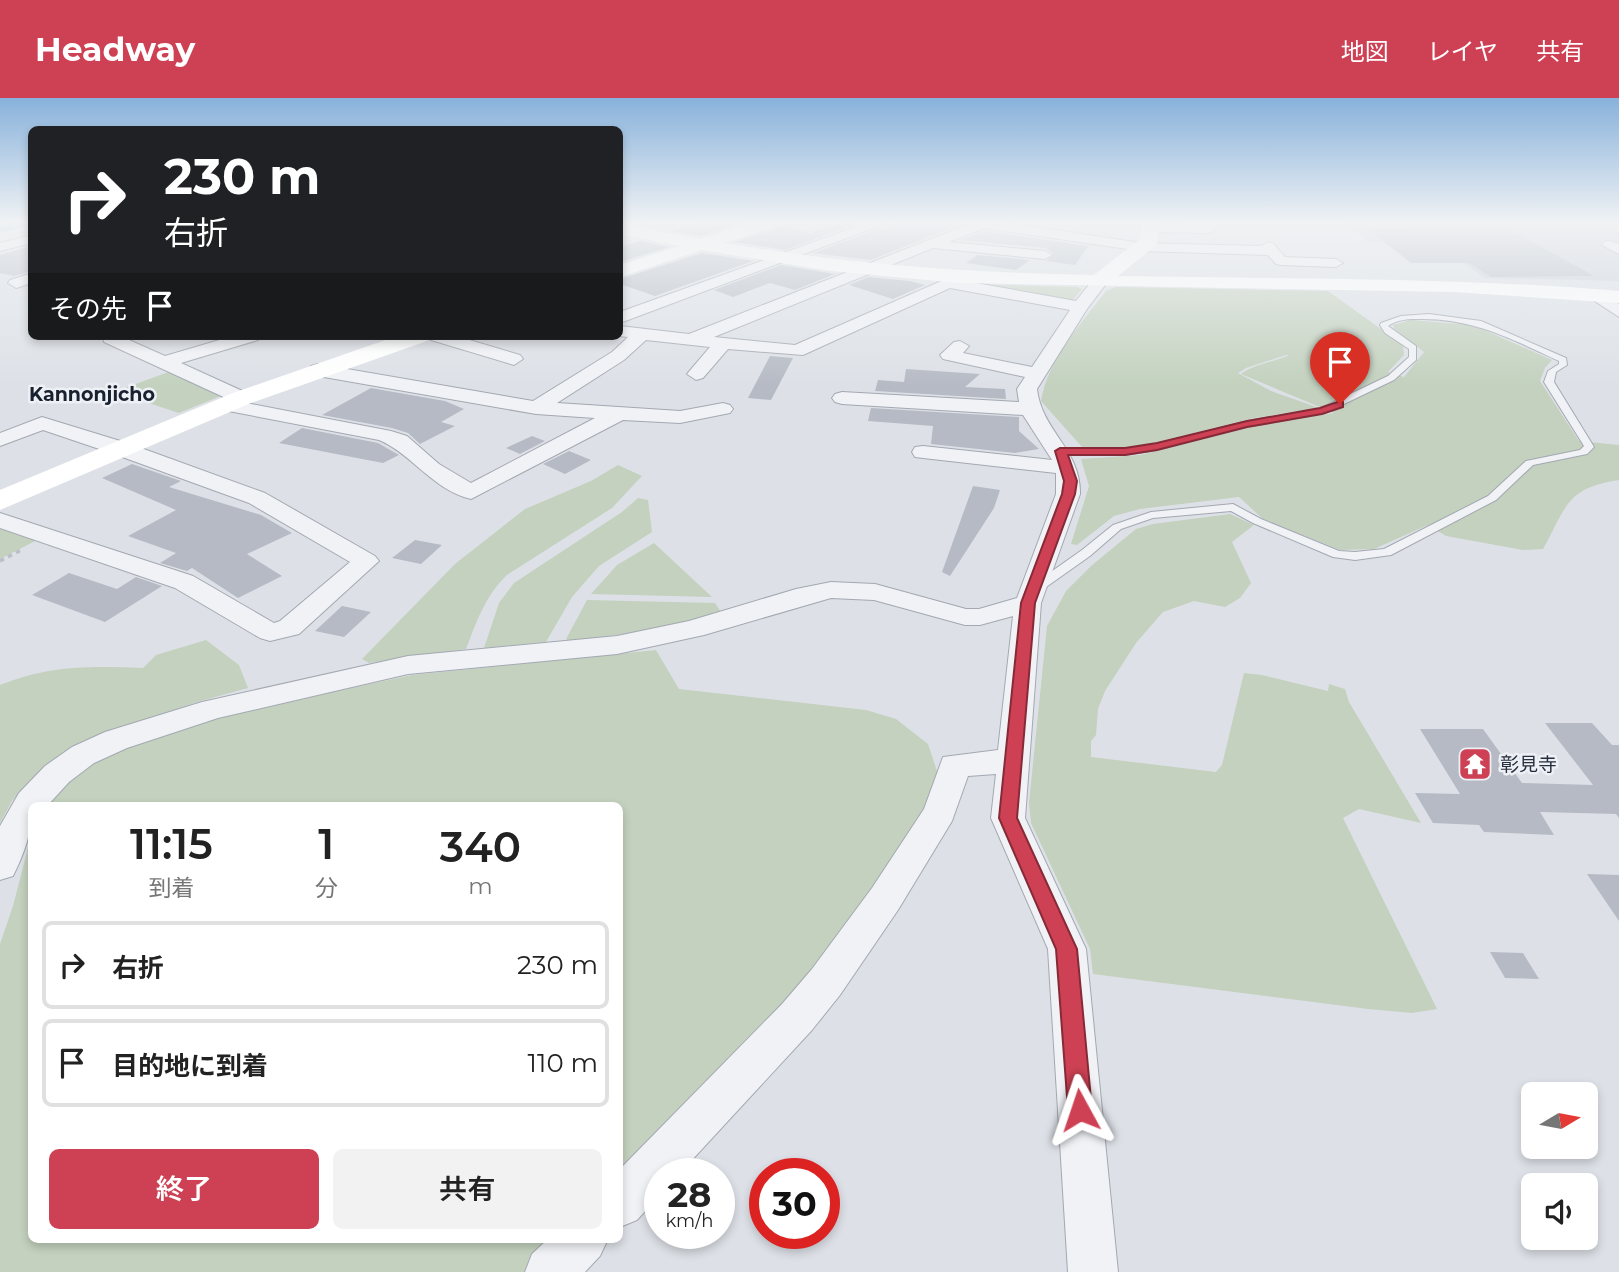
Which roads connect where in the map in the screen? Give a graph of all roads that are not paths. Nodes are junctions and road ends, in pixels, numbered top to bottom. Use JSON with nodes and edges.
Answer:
{"nodes":[{"id":1,"x":737,"y":276,"type":"edge"},
{"id":2,"x":852,"y":276,"type":"edge"},
{"id":3,"x":918,"y":276,"type":"edge"},
{"id":4,"x":1025,"y":276,"type":"edge"},
{"id":5,"x":1106,"y":276,"type":"edge"},
{"id":6,"x":955,"y":280,"type":"junction"},
{"id":7,"x":1021,"y":280,"type":"junction"},
{"id":8,"x":1101,"y":280,"type":"junction"},
{"id":9,"x":1596,"y":295,"type":"junction"},
{"id":10,"x":1619,"y":297,"type":"edge"},
{"id":11,"x":1080,"y":307,"type":"junction"},
{"id":12,"x":1619,"y":312,"type":"edge"},
{"id":13,"x":623,"y":317,"type":"edge"},
{"id":14,"x":623,"y":331,"type":"edge"},
{"id":15,"x":642,"y":334,"type":"junction"},
{"id":16,"x":119,"y":340,"type":"edge"},
{"id":17,"x":239,"y":340,"type":"edge"},
{"id":18,"x":407,"y":340,"type":"edge"},
{"id":19,"x":450,"y":340,"type":"edge"},
{"id":20,"x":691,"y":340,"type":"junction"},
{"id":21,"x":724,"y":343,"type":"junction"},
{"id":22,"x":960,"y":346,"type":"dead end"},
{"id":23,"x":514,"y":359,"type":"dead end"},
{"id":24,"x":165,"y":362,"type":"junction"},
{"id":25,"x":318,"y":370,"type":"junction"},
{"id":26,"x":696,"y":374,"type":"dead end"},
{"id":27,"x":1036,"y":374,"type":"junction"},
{"id":28,"x":842,"y":398,"type":"dead end"},
{"id":29,"x":234,"y":402,"type":"junction"},
{"id":30,"x":536,"y":408,"type":"junction"},
{"id":31,"x":1030,"y":409,"type":"junction"},
{"id":32,"x":723,"y":410,"type":"dead end"},
{"id":33,"x":620,"y":413,"type":"junction"},
{"id":34,"x":0,"y":440,"type":"edge"},
{"id":35,"x":122,"y":449,"type":"junction"},
{"id":36,"x":923,"y":452,"type":"dead end"},
{"id":37,"x":1064,"y":459,"type":"junction"},
{"id":38,"x":0,"y":500,"type":"edge"},
{"id":39,"x":0,"y":520,"type":"edge"},
{"id":40,"x":1031,"y":596,"type":"junction"},
{"id":41,"x":1013,"y":761,"type":"junction"},
{"id":42,"x":32,"y":802,"type":"edge"},
{"id":43,"x":28,"y":809,"type":"edge"},
{"id":44,"x":0,"y":866,"type":"edge"},
{"id":45,"x":623,"y":1200,"type":"edge"},
{"id":46,"x":579,"y":1243,"type":"edge"},
{"id":47,"x":550,"y":1272,"type":"edge"},
{"id":48,"x":1093,"y":1272,"type":"edge"}],
"edges":[{"from":1,"to":13,"type":"street"},
{"from":2,"to":20,"type":"street"},
{"from":3,"to":6,"type":"street"},
{"from":4,"to":7,"type":"street"},
{"from":5,"to":8,"type":"street"},
{"from":6,"to":7,"type":"street"},
{"from":6,"to":11,"type":"street"},
{"from":6,"to":21,"type":"street"},
{"from":7,"to":8,"type":"street"},
{"from":8,"to":9,"type":"street"},
{"from":8,"to":11,"type":"street"},
{"from":9,"to":10,"type":"street"},
{"from":9,"to":12,"type":"street"},
{"from":11,"to":27,"type":"street"},
{"from":14,"to":15,"type":"street"},
{"from":15,"to":20,"type":"street"},
{"from":15,"to":30,"type":"street"},
{"from":16,"to":24,"type":"street"},
{"from":17,"to":24,"type":"street"},
{"from":18,"to":25,"type":"street"},
{"from":19,"to":23,"type":"street"},
{"from":20,"to":21,"type":"street"},
{"from":21,"to":26,"type":"street"},
{"from":22,"to":27,"type":"street"},
{"from":24,"to":29,"type":"street"},
{"from":25,"to":29,"type":"street"},
{"from":25,"to":30,"type":"street"},
{"from":27,"to":31,"type":"street"},
{"from":28,"to":31,"type":"street"},
{"from":29,"to":33,"type":"street"},
{"from":29,"to":35,"type":"street"},
{"from":30,"to":33,"type":"street"},
{"from":31,"to":37,"type":"street"},
{"from":32,"to":33,"type":"street"},
{"from":34,"to":35,"type":"street"},
{"from":35,"to":38,"type":"street"},
{"from":35,"to":39,"type":"street"},
{"from":36,"to":37,"type":"street"},
{"from":37,"to":40,"type":"street"},
{"from":37,"to":40,"type":"lane"},
{"from":40,"to":41,"type":"street"},
{"from":40,"to":42,"type":"street"},
{"from":41,"to":45,"type":"street"},
{"from":41,"to":48,"type":"street"},
{"from":43,"to":44,"type":"street"},
{"from":46,"to":47,"type":"street"}]}
